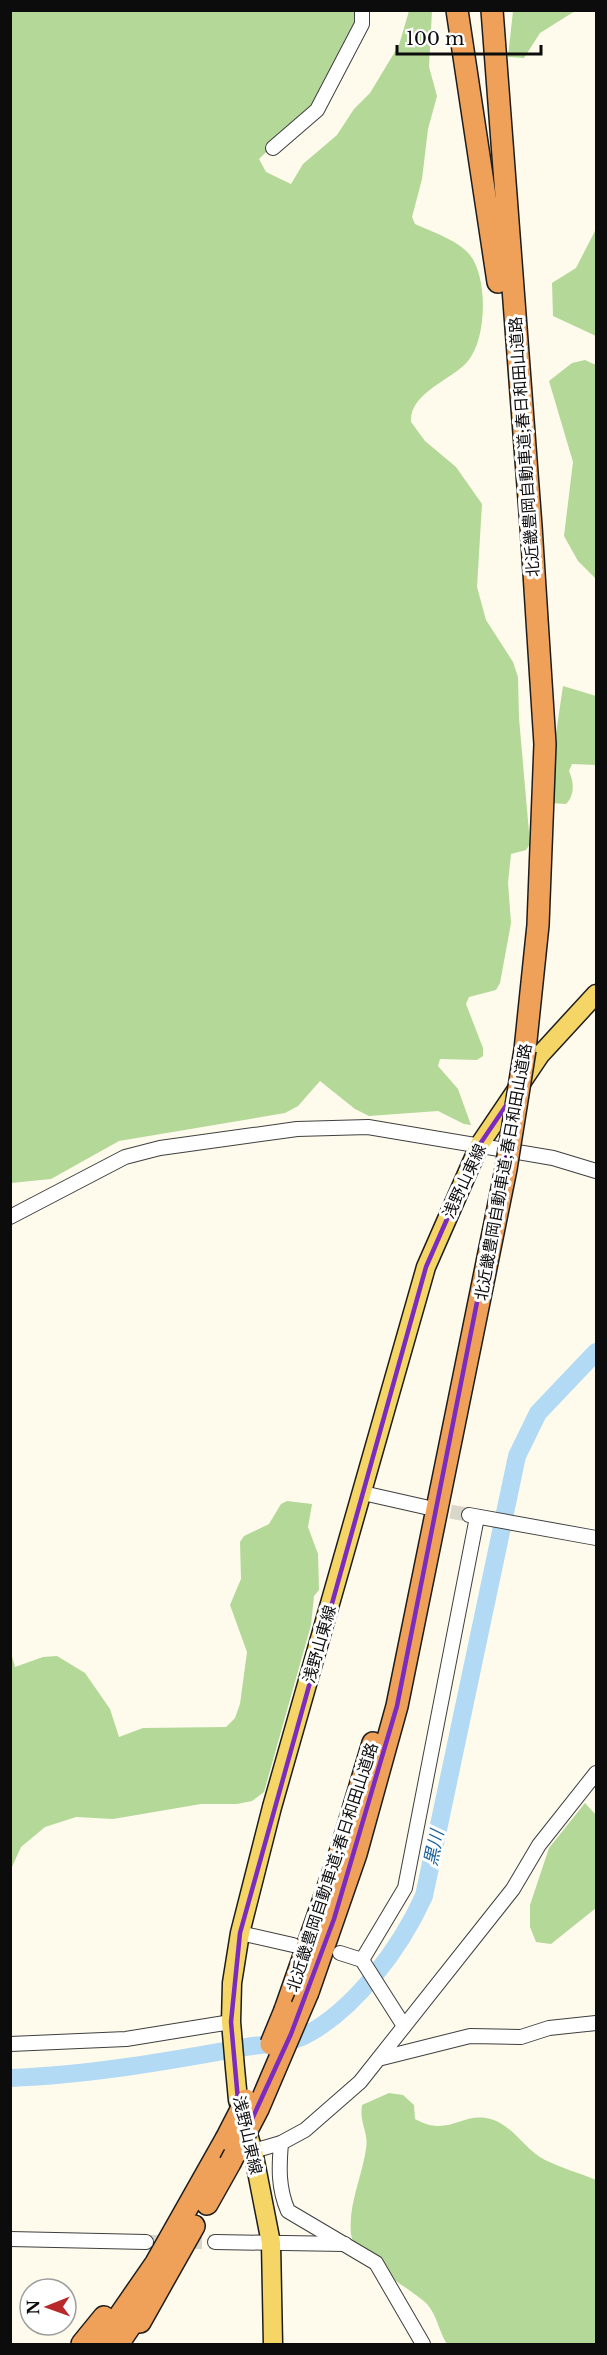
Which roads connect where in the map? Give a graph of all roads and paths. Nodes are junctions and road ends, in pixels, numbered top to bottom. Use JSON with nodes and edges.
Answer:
{"nodes":[{"id":1,"x":362,"y":10,"type":"edge"},
{"id":2,"x":457,"y":10,"type":"edge"},
{"id":3,"x":485,"y":10,"type":"edge"},
{"id":4,"x":494,"y":10,"type":"edge"},
{"id":5,"x":273,"y":148,"type":"dead end"},
{"id":6,"x":510,"y":356,"type":"junction"},
{"id":7,"x":539,"y":884,"type":"junction"},
{"id":8,"x":597,"y":994,"type":"edge"},
{"id":9,"x":480,"y":1144,"type":"junction"},
{"id":10,"x":597,"y":1171,"type":"edge"},
{"id":11,"x":10,"y":1217,"type":"edge"},
{"id":12,"x":448,"y":1458,"type":"junction"},
{"id":13,"x":363,"y":1493,"type":"junction"},
{"id":14,"x":425,"y":1507,"type":"tunnel mouth"},
{"id":15,"x":597,"y":1538,"type":"edge"},
{"id":16,"x":597,"y":1773,"type":"edge"},
{"id":17,"x":240,"y":1933,"type":"junction"},
{"id":18,"x":292,"y":1944,"type":"dead end"},
{"id":19,"x":340,"y":1953,"type":"dead end"},
{"id":20,"x":362,"y":1960,"type":"junction"},
{"id":21,"x":231,"y":2022,"type":"junction"},
{"id":22,"x":597,"y":2023,"type":"edge"},
{"id":23,"x":404,"y":2026,"type":"junction"},
{"id":24,"x":10,"y":2044,"type":"edge"},
{"id":25,"x":382,"y":2058,"type":"junction"},
{"id":26,"x":281,"y":2143,"type":"junction"},
{"id":27,"x":253,"y":2151,"type":"junction"},
{"id":28,"x":224,"y":2153,"type":"junction"},
{"id":29,"x":194,"y":2226,"type":"junction"},
{"id":30,"x":10,"y":2239,"type":"edge"},
{"id":31,"x":147,"y":2242,"type":"tunnel mouth"},
{"id":32,"x":215,"y":2242,"type":"tunnel mouth"},
{"id":33,"x":271,"y":2243,"type":"junction"},
{"id":34,"x":348,"y":2244,"type":"junction"},
{"id":35,"x":82,"y":2344,"type":"edge"},
{"id":36,"x":100,"y":2344,"type":"edge"},
{"id":37,"x":118,"y":2344,"type":"edge"},
{"id":38,"x":126,"y":2344,"type":"edge"},
{"id":39,"x":273,"y":2344,"type":"edge"},
{"id":40,"x":423,"y":2344,"type":"edge"}],
"edges":[{"from":1,"to":5,"type":"street"},
{"from":2,"to":6,"type":"highway"},
{"from":3,"to":6,"type":"highway","name":"北近畿豊岡自動車道;春日和田山道路"},
{"from":4,"to":7,"type":"highway","name":"北近畿豊岡自動車道;春日和田山道路"},
{"from":6,"to":7,"type":"highway","name":"北近畿豊岡自動車道;春日和田山道路"},
{"from":7,"to":12,"type":"highway","name":"北近畿豊岡自動車道;春日和田山道路","bridge":true},
{"from":8,"to":9,"type":"main road","name":"浅野山東線"},
{"from":9,"to":10,"type":"street"},
{"from":9,"to":11,"type":"street"},
{"from":9,"to":13,"type":"main road","name":"浅野山東線"},
{"from":12,"to":28,"type":"highway","name":"北近畿豊岡自動車道;春日和田山道路","bridge":true},
{"from":12,"to":28,"type":"highway","name":"北近畿豊岡自動車道;春日和田山道路","bridge":true},
{"from":13,"to":14,"type":"street"},
{"from":13,"to":17,"type":"main road","name":"浅野山東線"},
{"from":15,"to":20,"type":"street"},
{"from":16,"to":23,"type":"street"},
{"from":17,"to":18,"type":"street"},
{"from":17,"to":21,"type":"main road","name":"浅野山東線"},
{"from":19,"to":20,"type":"street"},
{"from":20,"to":23,"type":"street"},
{"from":21,"to":24,"type":"street"},
{"from":21,"to":27,"type":"main road","name":"浅野山東線"},
{"from":22,"to":25,"type":"street"},
{"from":23,"to":25,"type":"street"},
{"from":25,"to":26,"type":"street"},
{"from":26,"to":27,"type":"street"},
{"from":26,"to":34,"type":"street"},
{"from":27,"to":33,"type":"main road","name":"浅野山東線"},
{"from":28,"to":29,"type":"highway","name":"北近畿豊岡自動車道;春日和田山道路"},
{"from":28,"to":35,"type":"highway"},
{"from":28,"to":36,"type":"highway","name":"北近畿豊岡自動車道;春日和田山道路"},
{"from":29,"to":37,"type":"highway","name":"北近畿豊岡自動車道;春日和田山道路"},
{"from":29,"to":38,"type":"highway"},
{"from":30,"to":31,"type":"street"},
{"from":32,"to":33,"type":"street"},
{"from":33,"to":34,"type":"street"},
{"from":33,"to":39,"type":"main road","name":"浅野山東線"},
{"from":34,"to":40,"type":"street"}]}
